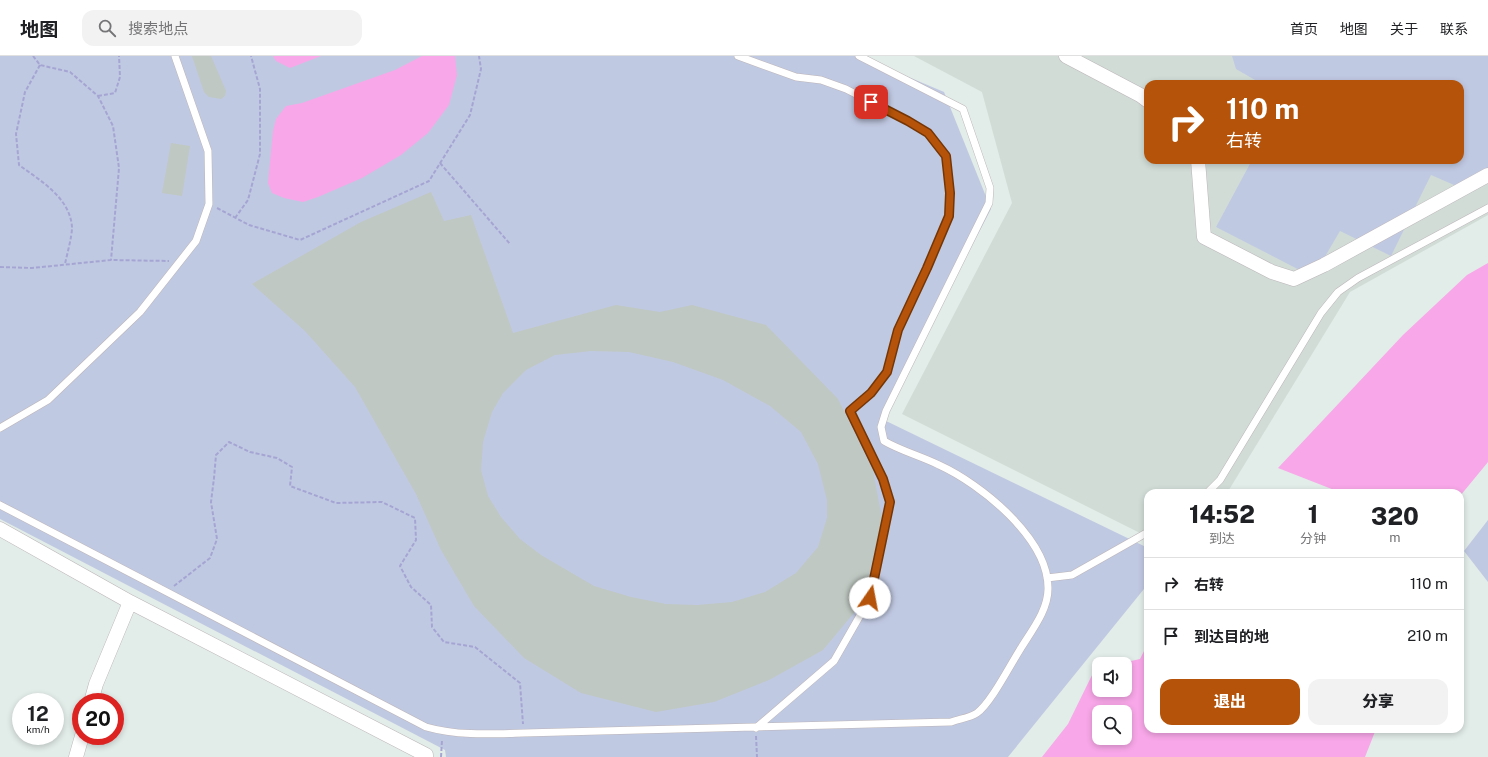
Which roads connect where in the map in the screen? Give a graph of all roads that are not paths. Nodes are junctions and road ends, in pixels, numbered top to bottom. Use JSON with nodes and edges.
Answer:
{"nodes":[{"id":1,"x":175,"y":56,"type":"edge"},
{"id":2,"x":738,"y":56,"type":"edge"},
{"id":3,"x":859,"y":56,"type":"edge"},
{"id":4,"x":1066,"y":56,"type":"edge"},
{"id":5,"x":1144,"y":98,"type":"edge"},
{"id":6,"x":1198,"y":164,"type":"edge"},
{"id":7,"x":1488,"y":175,"type":"edge"},
{"id":8,"x":1488,"y":208,"type":"edge"},
{"id":9,"x":0,"y":428,"type":"edge"},
{"id":10,"x":1211,"y":489,"type":"edge"},
{"id":11,"x":0,"y":505,"type":"edge"},
{"id":12,"x":0,"y":529,"type":"edge"},
{"id":13,"x":1144,"y":534,"type":"edge"},
{"id":14,"x":1047,"y":578,"type":"junction"},
{"id":15,"x":130,"y":602,"type":"junction"},
{"id":16,"x":94,"y":693,"type":"edge"},
{"id":17,"x":756,"y":728,"type":"junction"},
{"id":18,"x":79,"y":745,"type":"edge"},
{"id":19,"x":76,"y":757,"type":"edge"},
{"id":20,"x":426,"y":757,"type":"edge"}],
"edges":[{"from":1,"to":9,"type":"lane"},
{"from":2,"to":17,"type":"lane"},
{"from":3,"to":14,"type":"lane"},
{"from":4,"to":5,"type":"street"},
{"from":6,"to":7,"type":"street"},
{"from":8,"to":10,"type":"lane"},
{"from":11,"to":17,"type":"lane"},
{"from":12,"to":15,"type":"street"},
{"from":13,"to":14,"type":"lane"},
{"from":14,"to":17,"type":"lane"},
{"from":15,"to":16,"type":"street"},
{"from":15,"to":20,"type":"street"},
{"from":18,"to":19,"type":"street"}]}
